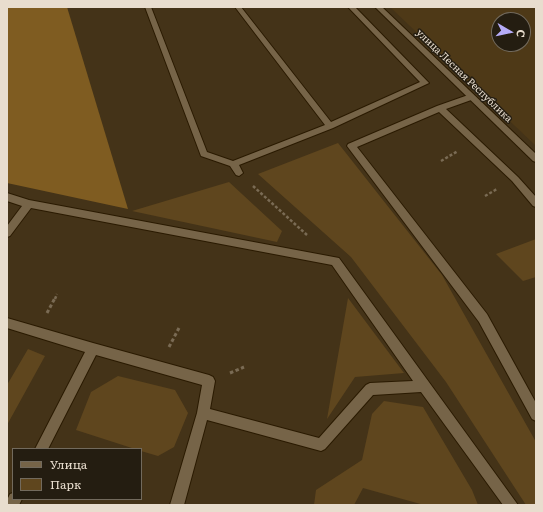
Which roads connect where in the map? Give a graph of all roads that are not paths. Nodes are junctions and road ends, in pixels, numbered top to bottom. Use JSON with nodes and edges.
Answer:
{"nodes":[{"id":1,"x":148,"y":7,"type":"edge"},
{"id":2,"x":238,"y":7,"type":"edge"},
{"id":3,"x":351,"y":7,"type":"edge"},
{"id":4,"x":378,"y":7,"type":"edge"},
{"id":5,"x":471,"y":97,"type":"junction"},
{"id":6,"x":440,"y":108,"type":"junction"},
{"id":7,"x":330,"y":126,"type":"junction"},
{"id":8,"x":536,"y":159,"type":"edge"},
{"id":9,"x":233,"y":164,"type":"junction"},
{"id":10,"x":239,"y":173,"type":"road end"},
{"id":11,"x":7,"y":197,"type":"edge"},
{"id":12,"x":536,"y":203,"type":"edge"},
{"id":13,"x":29,"y":204,"type":"junction"},
{"id":14,"x":7,"y":232,"type":"edge"},
{"id":15,"x":7,"y":323,"type":"edge"},
{"id":16,"x":93,"y":349,"type":"junction"},
{"id":17,"x":424,"y":386,"type":"junction"},
{"id":18,"x":203,"y":413,"type":"junction"},
{"id":19,"x":536,"y":415,"type":"edge"},
{"id":20,"x":42,"y":448,"type":"edge"},
{"id":21,"x":176,"y":505,"type":"edge"},
{"id":22,"x":511,"y":505,"type":"edge"}],
"edges":[{"from":1,"to":9,"type":"street"},
{"from":2,"to":7,"type":"street"},
{"from":3,"to":7,"type":"street"},
{"from":4,"to":5,"type":"street","name":"улица Лесная Республика"},
{"from":5,"to":6,"type":"street"},
{"from":5,"to":8,"type":"street","name":"улица Лесная Республика"},
{"from":6,"to":12,"type":"street"},
{"from":6,"to":19,"type":"street"},
{"from":7,"to":9,"type":"street"},
{"from":9,"to":10,"type":"street"},
{"from":11,"to":13,"type":"street"},
{"from":13,"to":14,"type":"street"},
{"from":13,"to":17,"type":"street"},
{"from":15,"to":16,"type":"street"},
{"from":16,"to":18,"type":"street"},
{"from":16,"to":20,"type":"street"},
{"from":17,"to":18,"type":"street"},
{"from":17,"to":22,"type":"street"},
{"from":18,"to":21,"type":"street"}]}
